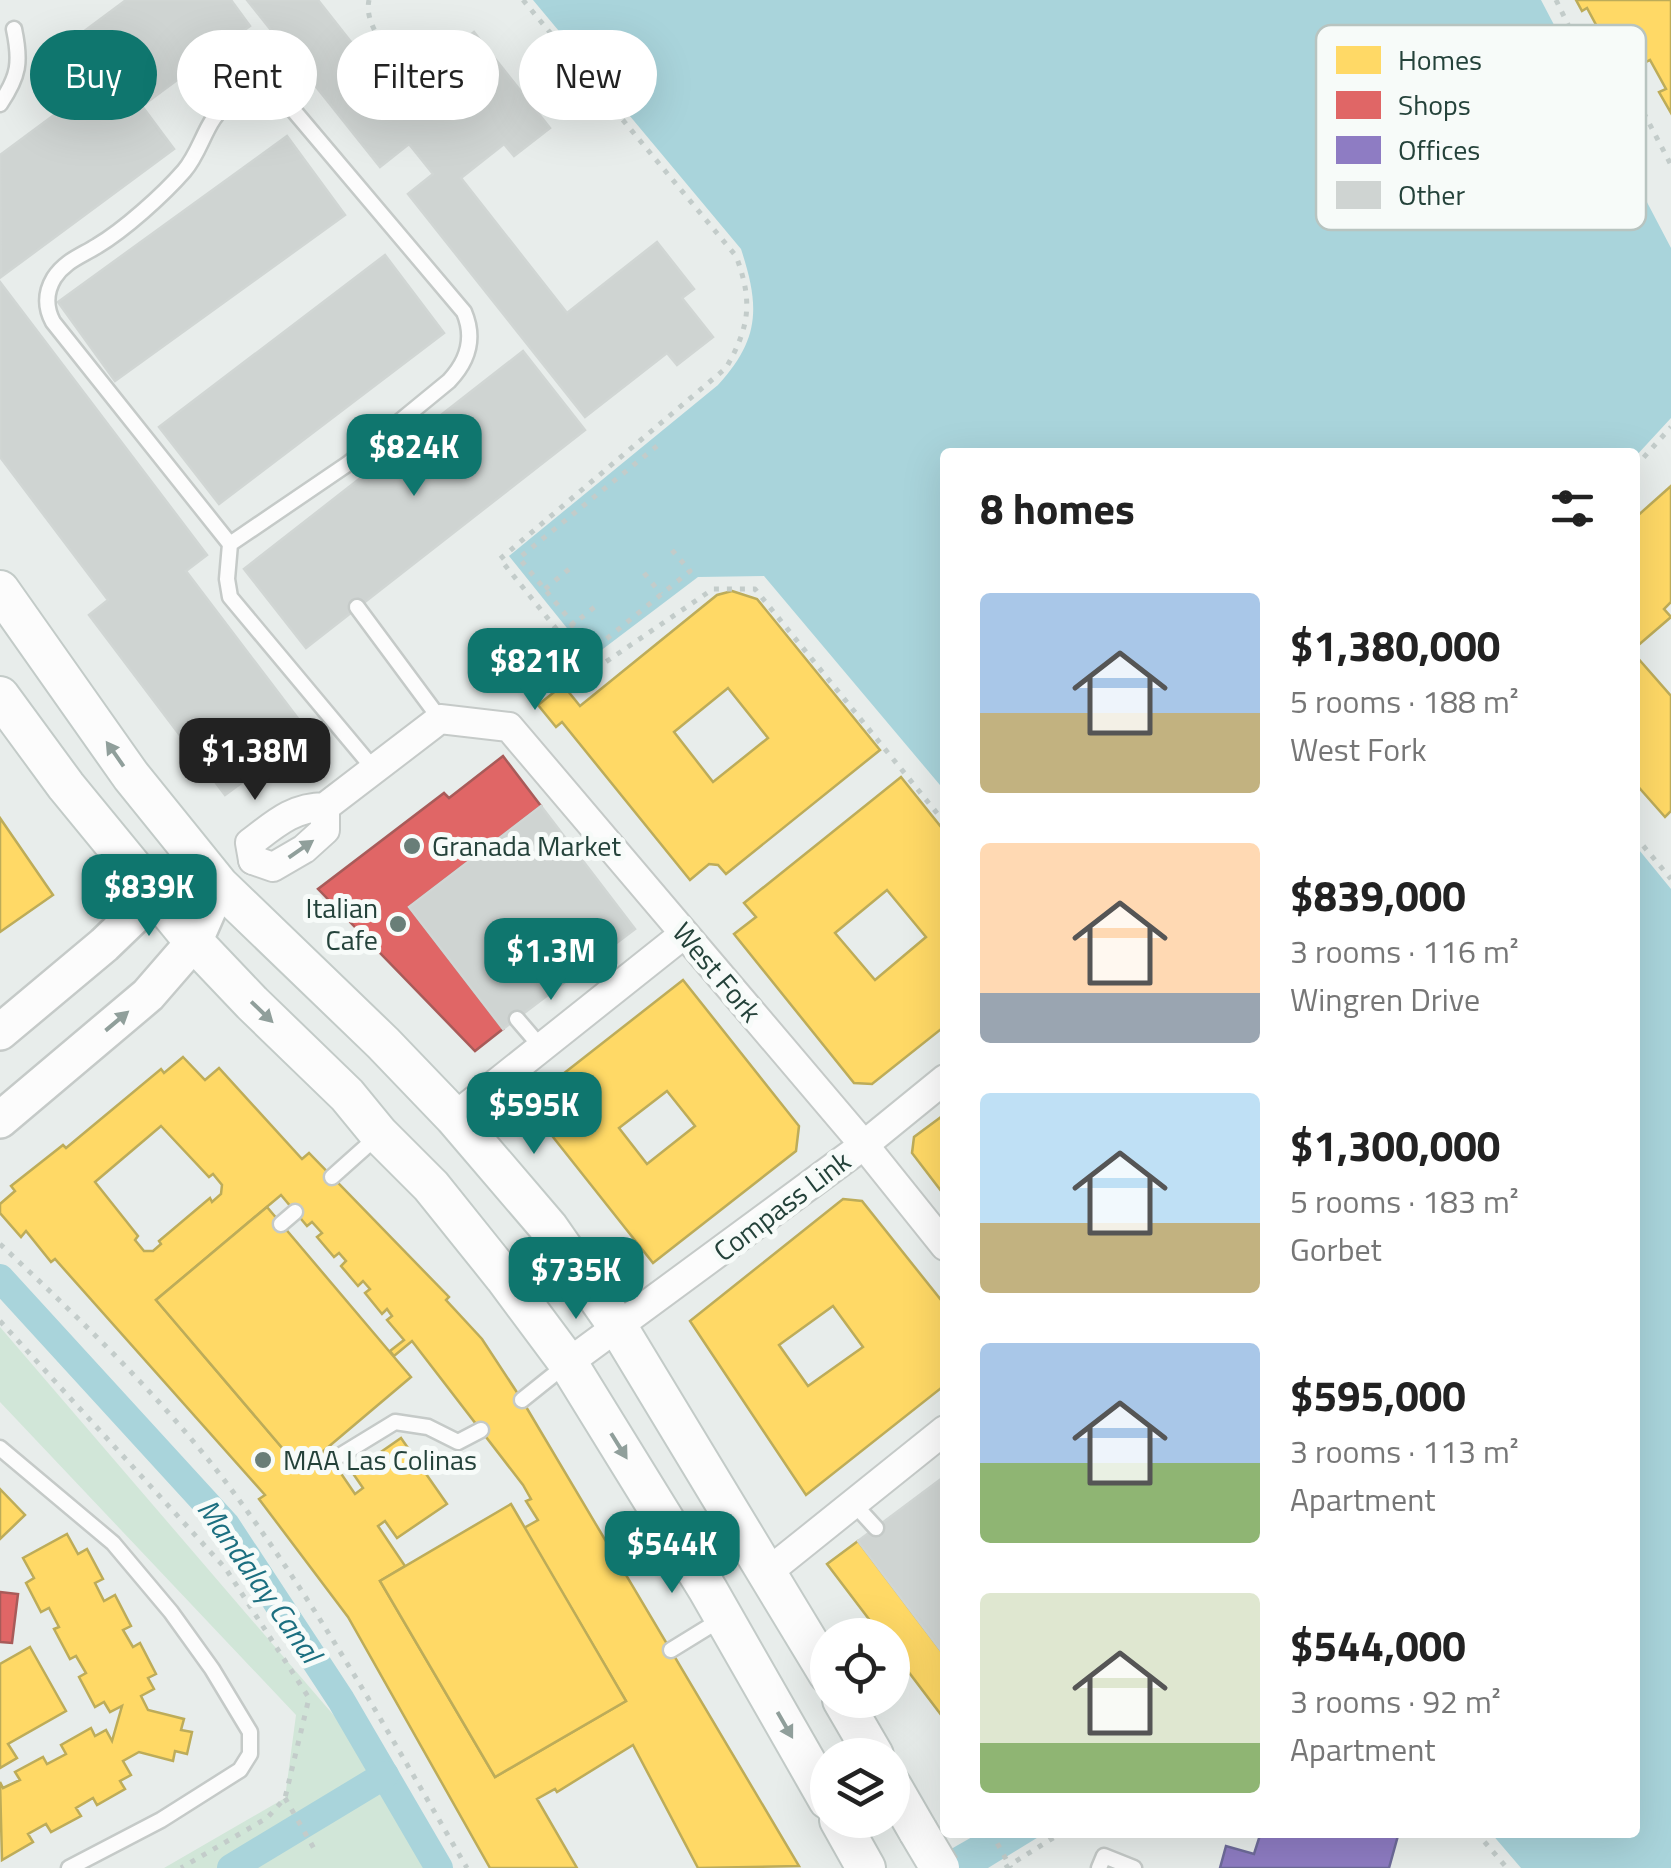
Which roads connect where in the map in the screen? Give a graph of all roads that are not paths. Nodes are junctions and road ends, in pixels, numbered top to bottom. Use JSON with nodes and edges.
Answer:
{"nodes":[{"id":1,"x":14,"y":29,"type":"dead end"},
{"id":2,"x":0,"y":104,"type":"edge"},
{"id":3,"x":230,"y":544,"type":"junction"},
{"id":4,"x":0,"y":590,"type":"edge"},
{"id":5,"x":357,"y":608,"type":"dead end"},
{"id":6,"x":0,"y":696,"type":"edge"},
{"id":7,"x":440,"y":719,"type":"junction"},
{"id":8,"x":374,"y":768,"type":"junction"},
{"id":9,"x":218,"y":886,"type":"junction"},
{"id":10,"x":157,"y":894,"type":"junction"},
{"id":11,"x":684,"y":934,"type":"junction"},
{"id":12,"x":194,"y":942,"type":"junction"},
{"id":13,"x":517,"y":1019,"type":"dead end"},
{"id":14,"x":0,"y":1032,"type":"edge"},
{"id":15,"x":541,"y":1047,"type":"junction"},
{"id":16,"x":940,"y":1084,"type":"edge"},
{"id":17,"x":454,"y":1116,"type":"junction"},
{"id":18,"x":0,"y":1120,"type":"edge"},
{"id":19,"x":379,"y":1134,"type":"junction"},
{"id":20,"x":864,"y":1145,"type":"junction"},
{"id":21,"x":332,"y":1178,"type":"dead end"},
{"id":22,"x":295,"y":1212,"type":"dead end"},
{"id":23,"x":282,"y":1224,"type":"dead end"},
{"id":24,"x":940,"y":1240,"type":"edge"},
{"id":25,"x":618,"y":1327,"type":"junction"},
{"id":26,"x":568,"y":1363,"type":"junction"},
{"id":27,"x":522,"y":1400,"type":"dead end"},
{"id":28,"x":481,"y":1430,"type":"dead end"},
{"id":29,"x":940,"y":1434,"type":"edge"},
{"id":30,"x":0,"y":1448,"type":"edge"},
{"id":31,"x":341,"y":1456,"type":"dead end"},
{"id":32,"x":854,"y":1504,"type":"junction"},
{"id":33,"x":876,"y":1528,"type":"dead end"},
{"id":34,"x":768,"y":1572,"type":"junction"},
{"id":35,"x":724,"y":1617,"type":"junction"},
{"id":36,"x":810,"y":1643,"type":"edge"},
{"id":37,"x":671,"y":1650,"type":"dead end"},
{"id":38,"x":810,"y":1768,"type":"edge"},
{"id":39,"x":910,"y":1816,"type":"edge"},
{"id":40,"x":849,"y":1838,"type":"edge"},
{"id":41,"x":865,"y":1865,"type":"edge"},
{"id":42,"x":69,"y":1868,"type":"edge"},
{"id":43,"x":940,"y":1868,"type":"edge"},
{"id":44,"x":1099,"y":1868,"type":"edge"},
{"id":45,"x":1134,"y":1868,"type":"edge"}],
"edges":[{"from":1,"to":2,"type":"lane"},
{"from":3,"to":3,"type":"lane"},
{"from":3,"to":8,"type":"lane"},
{"from":9,"to":4,"type":"main road","one_way":true},
{"from":5,"to":7,"type":"lane"},
{"from":6,"to":10,"type":"main road"},
{"from":7,"to":8,"type":"street"},
{"from":7,"to":11,"type":"street","name":"West Fork"},
{"from":8,"to":9,"type":"street"},
{"from":9,"to":10,"type":"street"},
{"from":9,"to":12,"type":"street"},
{"from":9,"to":17,"type":"main road"},
{"from":10,"to":12,"type":"main road"},
{"from":10,"to":14,"type":"street"},
{"from":11,"to":15,"type":"street"},
{"from":11,"to":20,"type":"street","name":"West Fork"},
{"from":18,"to":12,"type":"street","one_way":true},
{"from":12,"to":19,"type":"main road","one_way":true},
{"from":13,"to":15,"type":"lane"},
{"from":15,"to":17,"type":"street"},
{"from":16,"to":20,"type":"street","name":"Compass Link"},
{"from":17,"to":25,"type":"main road"},
{"from":19,"to":21,"type":"lane"},
{"from":19,"to":26,"type":"main road"},
{"from":20,"to":24,"type":"street","name":"West Fork"},
{"from":20,"to":25,"type":"street","name":"Compass Link"},
{"from":22,"to":23,"type":"lane"},
{"from":25,"to":26,"type":"street","name":"Compass Link"},
{"from":25,"to":34,"type":"main road"},
{"from":26,"to":27,"type":"lane"},
{"from":26,"to":35,"type":"main road","one_way":true},
{"from":28,"to":31,"type":"lane"},
{"from":29,"to":32,"type":"street"},
{"from":30,"to":42,"type":"lane"},
{"from":32,"to":33,"type":"lane"},
{"from":32,"to":34,"type":"street"},
{"from":34,"to":36,"type":"main road"},
{"from":35,"to":37,"type":"lane"},
{"from":35,"to":38,"type":"main road","one_way":true},
{"from":39,"to":43,"type":"main road","bridge":true},
{"from":40,"to":41,"type":"main road"},
{"from":44,"to":45,"type":"lane"}]}
